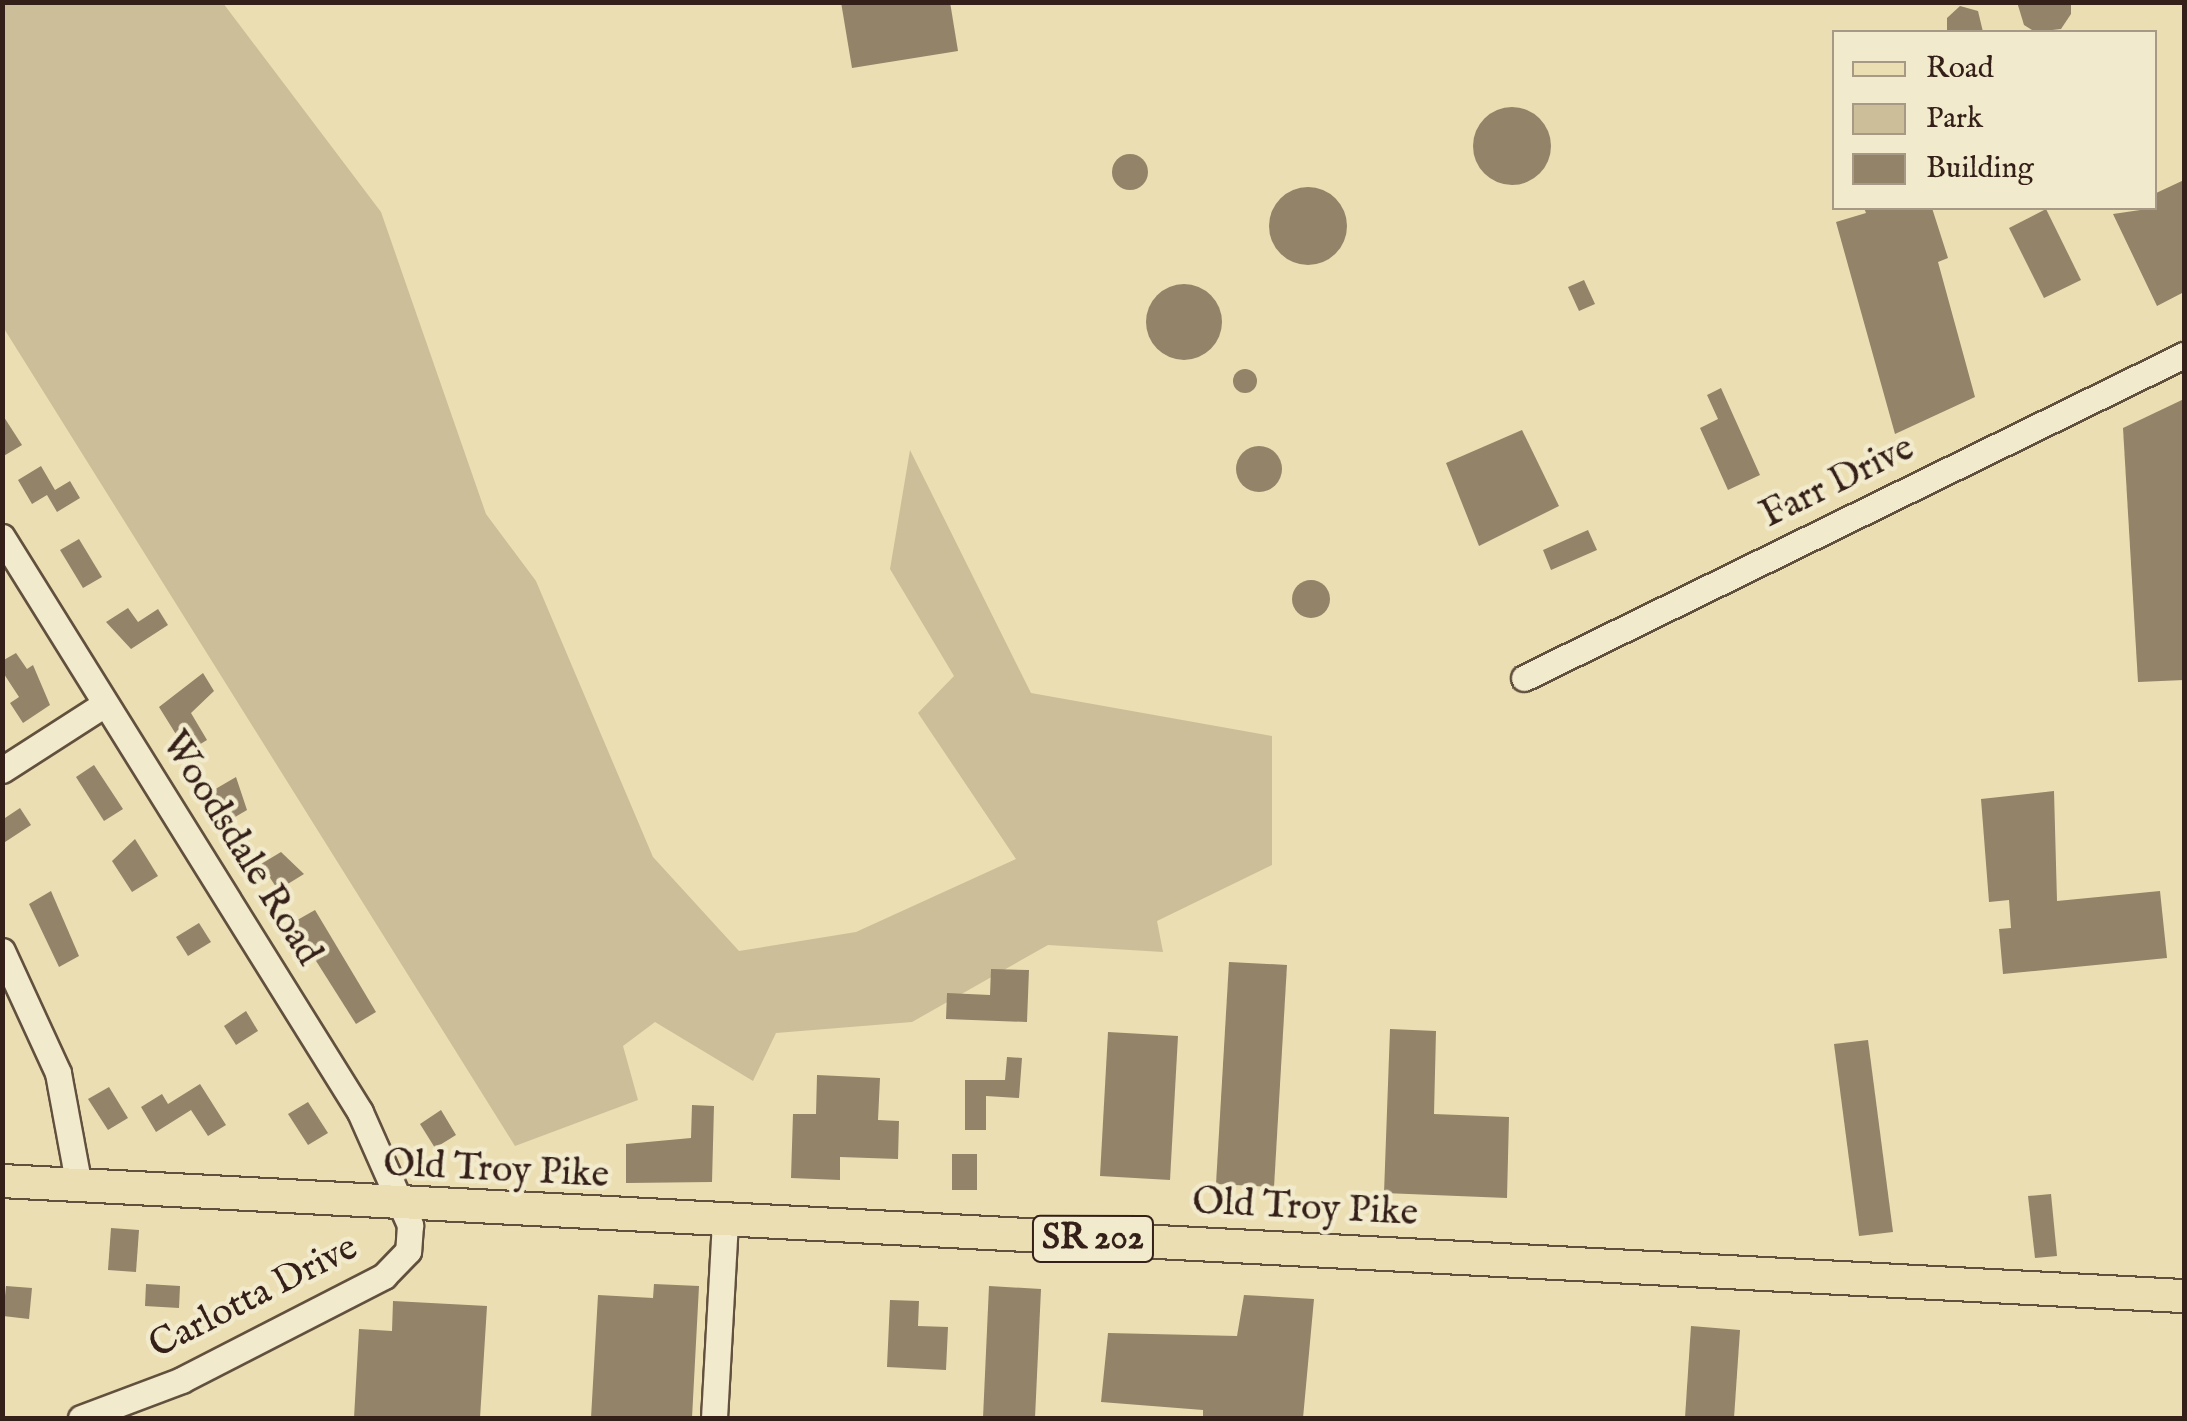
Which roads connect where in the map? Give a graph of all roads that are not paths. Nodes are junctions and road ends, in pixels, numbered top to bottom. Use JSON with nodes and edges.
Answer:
{"nodes":[{"id":1,"x":2184,"y":355,"type":"edge"},
{"id":2,"x":2,"y":537,"type":"edge"},
{"id":3,"x":1524,"y":678,"type":"dead end"},
{"id":4,"x":105,"y":704,"type":"junction"},
{"id":5,"x":2,"y":770,"type":"edge"},
{"id":6,"x":2,"y":951,"type":"edge"},
{"id":7,"x":2,"y":1182,"type":"edge"},
{"id":8,"x":80,"y":1186,"type":"junction"},
{"id":9,"x":403,"y":1206,"type":"junction"},
{"id":10,"x":725,"y":1224,"type":"junction"},
{"id":11,"x":2184,"y":1296,"type":"edge"},
{"id":12,"x":82,"y":1418,"type":"edge"},
{"id":13,"x":714,"y":1418,"type":"edge"}],
"edges":[{"from":1,"to":3,"type":"street","name":"Farr Drive"},
{"from":2,"to":4,"type":"street","name":"Woodsdale Road"},
{"from":4,"to":5,"type":"street"},
{"from":4,"to":9,"type":"street","name":"Woodsdale Road"},
{"from":6,"to":8,"type":"street"},
{"from":7,"to":8,"type":"main road","name":"Old Troy Pike","number":"SR 202"},
{"from":8,"to":9,"type":"main road","name":"Old Troy Pike","number":"SR 202"},
{"from":9,"to":10,"type":"main road","name":"Old Troy Pike","number":"SR 202"},
{"from":9,"to":12,"type":"street","name":"Carlotta Drive"},
{"from":10,"to":11,"type":"main road","name":"Old Troy Pike","number":"SR 202"},
{"from":10,"to":13,"type":"street"}]}
